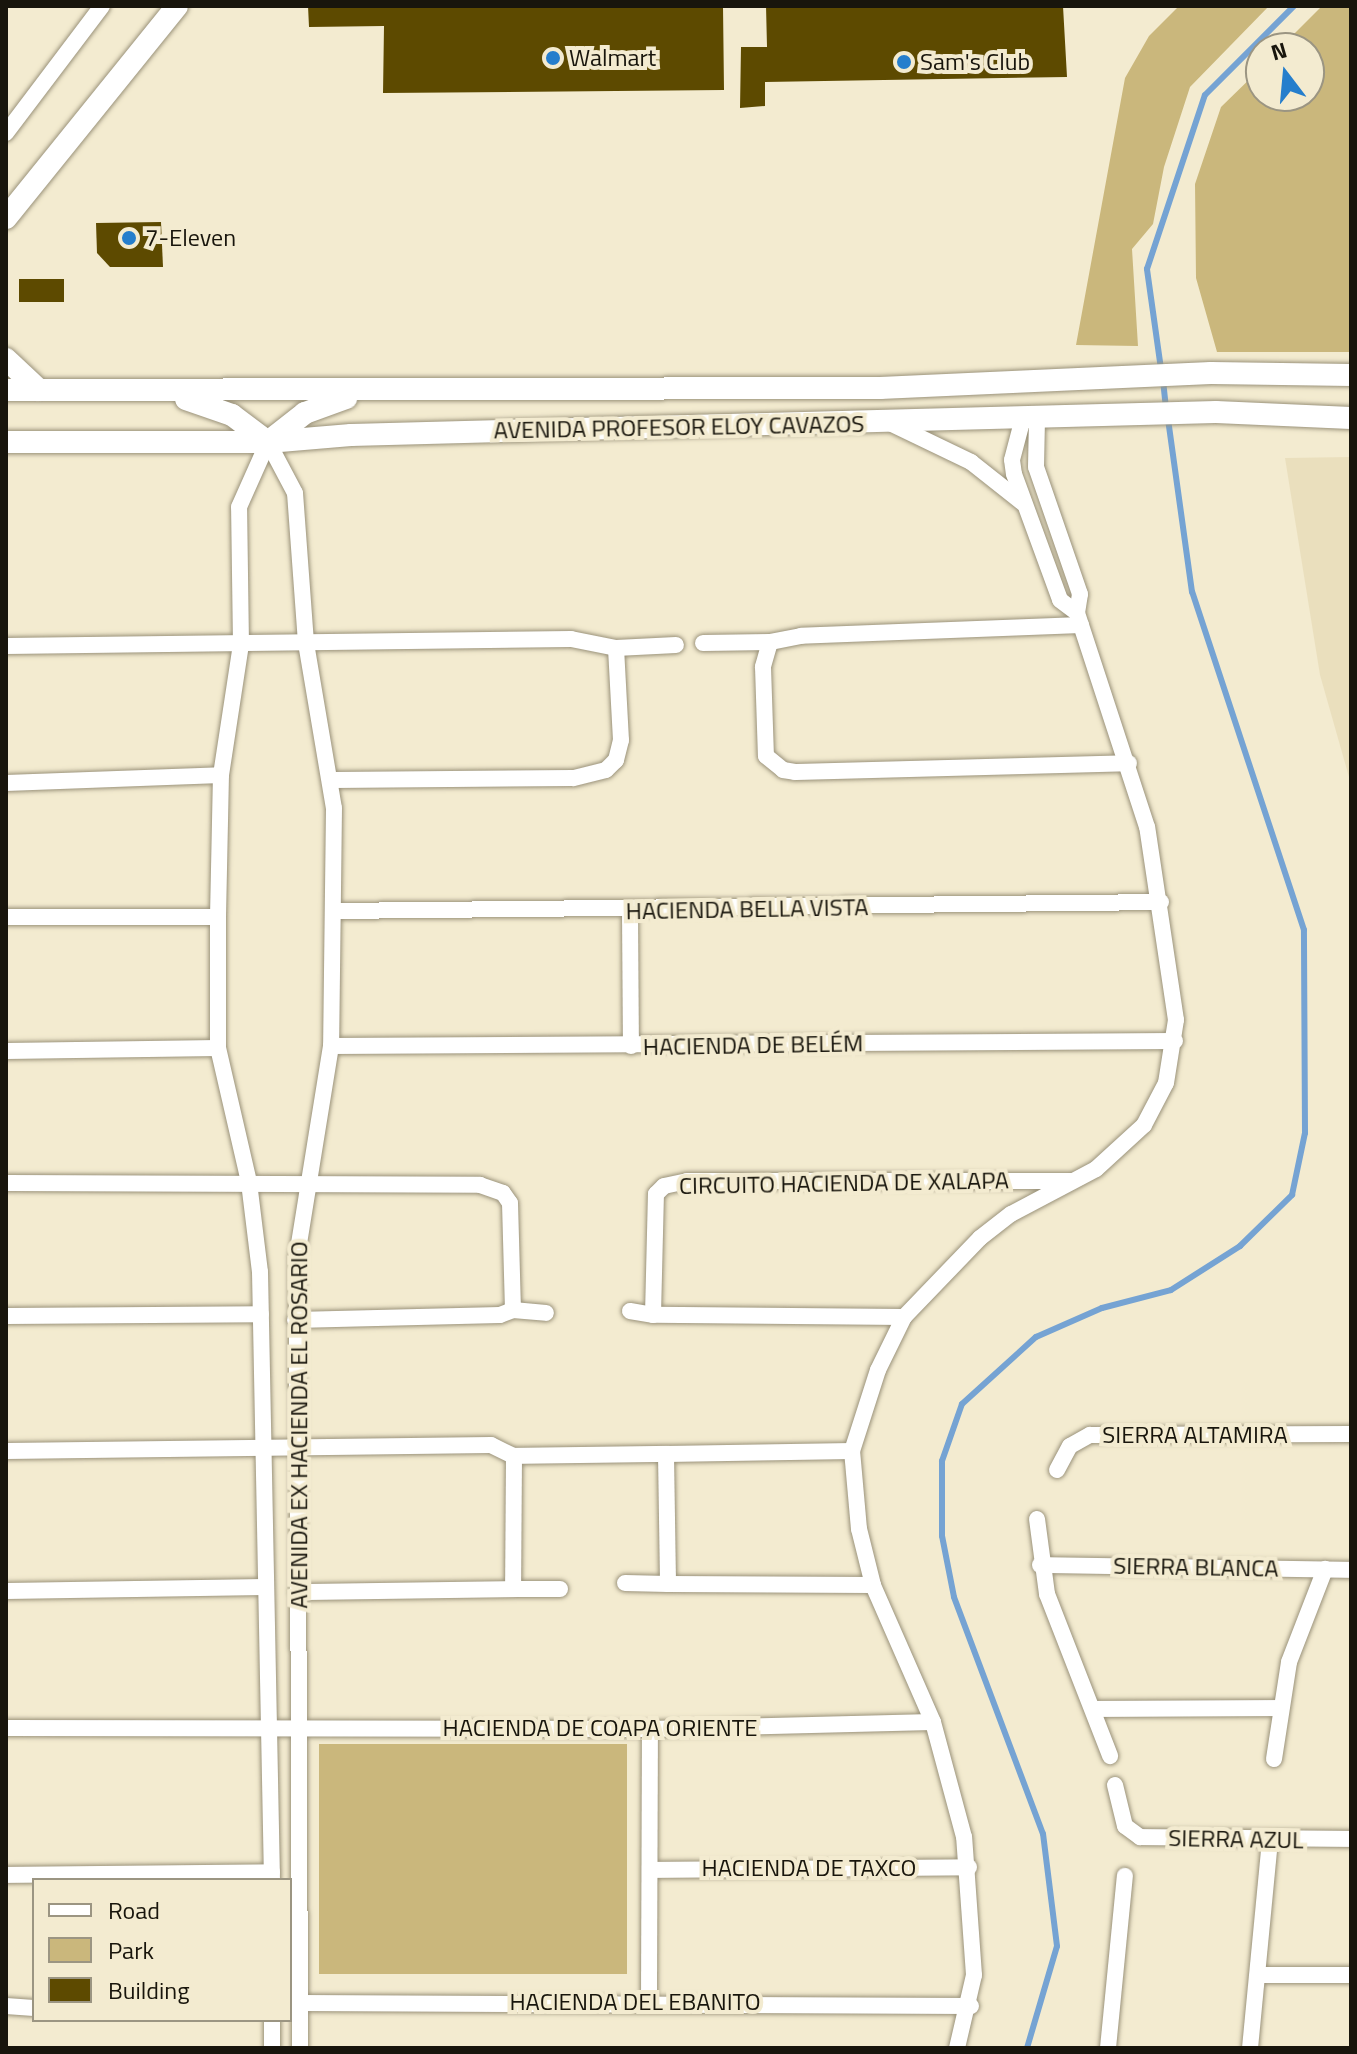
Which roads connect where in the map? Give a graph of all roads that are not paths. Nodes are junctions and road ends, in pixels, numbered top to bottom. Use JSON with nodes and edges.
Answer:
{"nodes":[{"id":1,"x":102,"y":6,"type":"edge"},
{"id":2,"x":177,"y":6,"type":"edge"},
{"id":3,"x":6,"y":133,"type":"edge"},
{"id":4,"x":6,"y":218,"type":"edge"},
{"id":5,"x":6,"y":359,"type":"edge"},
{"id":6,"x":1351,"y":375,"type":"edge"},
{"id":7,"x":6,"y":390,"type":"edge"},
{"id":8,"x":39,"y":390,"type":"junction"},
{"id":9,"x":381,"y":390,"type":"junction"},
{"id":10,"x":156,"y":392,"type":"junction"},
{"id":11,"x":1030,"y":418,"type":"junction"},
{"id":12,"x":1351,"y":418,"type":"edge"},
{"id":13,"x":889,"y":423,"type":"junction"},
{"id":14,"x":6,"y":442,"type":"edge"},
{"id":15,"x":268,"y":442,"type":"junction"},
{"id":16,"x":1031,"y":513,"type":"junction"},
{"id":17,"x":1079,"y":619,"type":"junction"},
{"id":18,"x":770,"y":642,"type":"junction"},
{"id":19,"x":306,"y":643,"type":"junction"},
{"id":20,"x":703,"y":643,"type":"dead end"},
{"id":21,"x":241,"y":645,"type":"junction"},
{"id":22,"x":676,"y":645,"type":"dead end"},
{"id":23,"x":6,"y":646,"type":"edge"},
{"id":24,"x":616,"y":648,"type":"junction"},
{"id":25,"x":1129,"y":763,"type":"junction"},
{"id":26,"x":221,"y":775,"type":"junction"},
{"id":27,"x":333,"y":780,"type":"junction"},
{"id":28,"x":6,"y":783,"type":"edge"},
{"id":29,"x":1161,"y":902,"type":"junction"},
{"id":30,"x":334,"y":911,"type":"junction"},
{"id":31,"x":630,"y":911,"type":"junction"},
{"id":32,"x":6,"y":917,"type":"edge"},
{"id":33,"x":218,"y":917,"type":"junction"},
{"id":34,"x":1175,"y":1041,"type":"junction"},
{"id":35,"x":331,"y":1046,"type":"junction"},
{"id":36,"x":631,"y":1046,"type":"junction"},
{"id":37,"x":218,"y":1048,"type":"junction"},
{"id":38,"x":6,"y":1051,"type":"edge"},
{"id":39,"x":1072,"y":1181,"type":"junction"},
{"id":40,"x":249,"y":1182,"type":"junction"},
{"id":41,"x":6,"y":1183,"type":"edge"},
{"id":42,"x":308,"y":1184,"type":"junction"},
{"id":43,"x":513,"y":1310,"type":"junction"},
{"id":44,"x":630,"y":1311,"type":"dead end"},
{"id":45,"x":546,"y":1313,"type":"dead end"},
{"id":46,"x":261,"y":1314,"type":"junction"},
{"id":47,"x":653,"y":1315,"type":"junction"},
{"id":48,"x":6,"y":1316,"type":"edge"},
{"id":49,"x":904,"y":1317,"type":"junction"},
{"id":50,"x":295,"y":1320,"type":"junction"},
{"id":51,"x":1351,"y":1434,"type":"edge"},
{"id":52,"x":296,"y":1450,"type":"junction"},
{"id":53,"x":6,"y":1451,"type":"edge"},
{"id":54,"x":852,"y":1451,"type":"junction"},
{"id":55,"x":265,"y":1452,"type":"junction"},
{"id":56,"x":666,"y":1454,"type":"junction"},
{"id":57,"x":514,"y":1456,"type":"junction"},
{"id":58,"x":1057,"y":1470,"type":"dead end"},
{"id":59,"x":1037,"y":1519,"type":"dead end"},
{"id":60,"x":1040,"y":1565,"type":"junction"},
{"id":61,"x":1325,"y":1569,"type":"junction"},
{"id":62,"x":1351,"y":1570,"type":"edge"},
{"id":63,"x":625,"y":1583,"type":"dead end"},
{"id":64,"x":668,"y":1584,"type":"junction"},
{"id":65,"x":873,"y":1585,"type":"junction"},
{"id":66,"x":265,"y":1587,"type":"junction"},
{"id":67,"x":513,"y":1589,"type":"junction"},
{"id":68,"x":560,"y":1589,"type":"dead end"},
{"id":69,"x":6,"y":1591,"type":"edge"},
{"id":70,"x":297,"y":1592,"type":"junction"},
{"id":71,"x":1279,"y":1708,"type":"junction"},
{"id":72,"x":1094,"y":1709,"type":"junction"},
{"id":73,"x":933,"y":1722,"type":"junction"},
{"id":74,"x":6,"y":1728,"type":"edge"},
{"id":75,"x":299,"y":1729,"type":"junction"},
{"id":76,"x":650,"y":1729,"type":"junction"},
{"id":77,"x":268,"y":1730,"type":"junction"},
{"id":78,"x":1110,"y":1756,"type":"dead end"},
{"id":79,"x":1274,"y":1759,"type":"dead end"},
{"id":80,"x":1115,"y":1785,"type":"dead end"},
{"id":81,"x":1351,"y":1839,"type":"edge"},
{"id":82,"x":1270,"y":1841,"type":"junction"},
{"id":83,"x":969,"y":1867,"type":"junction"},
{"id":84,"x":650,"y":1870,"type":"junction"},
{"id":85,"x":6,"y":1875,"type":"edge"},
{"id":86,"x":272,"y":1876,"type":"edge"},
{"id":87,"x":1125,"y":1876,"type":"dead end"},
{"id":88,"x":1258,"y":1975,"type":"junction"},
{"id":89,"x":1351,"y":1975,"type":"edge"},
{"id":90,"x":649,"y":2001,"type":"junction"},
{"id":91,"x":300,"y":2003,"type":"junction"},
{"id":92,"x":6,"y":2006,"type":"edge"},
{"id":93,"x":971,"y":2006,"type":"junction"},
{"id":94,"x":32,"y":2008,"type":"edge"},
{"id":95,"x":272,"y":2022,"type":"edge"},
{"id":96,"x":272,"y":2048,"type":"edge"},
{"id":97,"x":300,"y":2048,"type":"edge"},
{"id":98,"x":957,"y":2048,"type":"edge"},
{"id":99,"x":1108,"y":2048,"type":"edge"},
{"id":100,"x":1250,"y":2048,"type":"edge"}],
"edges":[{"from":1,"to":3,"type":"street"},
{"from":2,"to":4,"type":"main road"},
{"from":5,"to":8,"type":"main road"},
{"from":6,"to":9,"type":"main road","name":"AVENIDA PROFESOR ELOY CAVAZOS"},
{"from":7,"to":8,"type":"main road","name":"AVENIDA PROFESOR ELOY CAVAZOS"},
{"from":8,"to":10,"type":"main road","name":"AVENIDA PROFESOR ELOY CAVAZOS"},
{"from":9,"to":10,"type":"main road","name":"AVENIDA PROFESOR ELOY CAVAZOS"},
{"from":9,"to":15,"type":"main road"},
{"from":10,"to":15,"type":"main road"},
{"from":11,"to":12,"type":"main road","name":"AVENIDA PROFESOR ELOY CAVAZOS"},
{"from":11,"to":13,"type":"main road","name":"AVENIDA PROFESOR ELOY CAVAZOS"},
{"from":11,"to":16,"type":"street"},
{"from":11,"to":17,"type":"street"},
{"from":13,"to":15,"type":"main road","name":"AVENIDA PROFESOR ELOY CAVAZOS"},
{"from":13,"to":16,"type":"street"},
{"from":14,"to":15,"type":"main road","name":"AVENIDA PROFESOR ELOY CAVAZOS"},
{"from":15,"to":19,"type":"street","name":"AVENIDA EX HACIENDA EL ROSARIO"},
{"from":15,"to":21,"type":"street","name":"AVENIDA EX HACIENDA EL ROSARIO"},
{"from":16,"to":17,"type":"street"},
{"from":17,"to":18,"type":"street"},
{"from":17,"to":25,"type":"street"},
{"from":18,"to":20,"type":"street"},
{"from":18,"to":25,"type":"street"},
{"from":19,"to":21,"type":"street"},
{"from":19,"to":24,"type":"street"},
{"from":19,"to":27,"type":"street","name":"AVENIDA EX HACIENDA EL ROSARIO"},
{"from":21,"to":23,"type":"street"},
{"from":21,"to":26,"type":"street","name":"AVENIDA EX HACIENDA EL ROSARIO"},
{"from":22,"to":24,"type":"street"},
{"from":24,"to":27,"type":"street"},
{"from":25,"to":29,"type":"street"},
{"from":26,"to":28,"type":"street"},
{"from":26,"to":33,"type":"street","name":"AVENIDA EX HACIENDA EL ROSARIO"},
{"from":27,"to":30,"type":"street","name":"AVENIDA EX HACIENDA EL ROSARIO"},
{"from":29,"to":31,"type":"street","name":"HACIENDA BELLA VISTA"},
{"from":29,"to":34,"type":"street"},
{"from":30,"to":31,"type":"street","name":"HACIENDA BELLA VISTA"},
{"from":30,"to":35,"type":"street","name":"AVENIDA EX HACIENDA EL ROSARIO"},
{"from":31,"to":36,"type":"street"},
{"from":32,"to":33,"type":"street"},
{"from":33,"to":37,"type":"street","name":"AVENIDA EX HACIENDA EL ROSARIO"},
{"from":34,"to":36,"type":"street","name":"HACIENDA DE BELÉM"},
{"from":34,"to":39,"type":"street"},
{"from":35,"to":36,"type":"street","name":"HACIENDA DE BELÉM"},
{"from":35,"to":42,"type":"street","name":"AVENIDA EX HACIENDA EL ROSARIO"},
{"from":37,"to":38,"type":"street"},
{"from":37,"to":40,"type":"street","name":"AVENIDA EX HACIENDA EL ROSARIO"},
{"from":39,"to":47,"type":"street","name":"CIRCUITO HACIENDA DE XALAPA"},
{"from":39,"to":49,"type":"street"},
{"from":40,"to":41,"type":"street"},
{"from":40,"to":42,"type":"street"},
{"from":40,"to":46,"type":"street","name":"AVENIDA EX HACIENDA EL ROSARIO"},
{"from":42,"to":43,"type":"street"},
{"from":42,"to":50,"type":"street","name":"AVENIDA EX HACIENDA EL ROSARIO"},
{"from":43,"to":45,"type":"street"},
{"from":43,"to":50,"type":"street"},
{"from":44,"to":47,"type":"street"},
{"from":46,"to":48,"type":"street"},
{"from":46,"to":55,"type":"street","name":"AVENIDA EX HACIENDA EL ROSARIO"},
{"from":47,"to":49,"type":"street"},
{"from":49,"to":54,"type":"street"},
{"from":50,"to":52,"type":"street","name":"AVENIDA EX HACIENDA EL ROSARIO"},
{"from":51,"to":58,"type":"street","name":"SIERRA ALTAMIRA"},
{"from":52,"to":55,"type":"street"},
{"from":52,"to":57,"type":"street"},
{"from":52,"to":70,"type":"street","name":"AVENIDA EX HACIENDA EL ROSARIO"},
{"from":53,"to":55,"type":"street"},
{"from":54,"to":56,"type":"street"},
{"from":54,"to":65,"type":"street"},
{"from":55,"to":66,"type":"street","name":"AVENIDA EX HACIENDA EL ROSARIO"},
{"from":56,"to":57,"type":"street"},
{"from":56,"to":64,"type":"street"},
{"from":57,"to":67,"type":"street"},
{"from":59,"to":60,"type":"street"},
{"from":60,"to":61,"type":"street","name":"SIERRA BLANCA"},
{"from":60,"to":72,"type":"street"},
{"from":61,"to":62,"type":"street","name":"SIERRA BLANCA"},
{"from":61,"to":71,"type":"street"},
{"from":63,"to":64,"type":"street"},
{"from":64,"to":65,"type":"street"},
{"from":65,"to":73,"type":"street"},
{"from":66,"to":69,"type":"street"},
{"from":66,"to":77,"type":"street","name":"AVENIDA EX HACIENDA EL ROSARIO"},
{"from":67,"to":68,"type":"street"},
{"from":67,"to":70,"type":"street"},
{"from":70,"to":75,"type":"street","name":"AVENIDA EX HACIENDA EL ROSARIO"},
{"from":71,"to":72,"type":"street"},
{"from":71,"to":79,"type":"street"},
{"from":72,"to":78,"type":"street"},
{"from":73,"to":76,"type":"street","name":"HACIENDA DE COAPA ORIENTE"},
{"from":73,"to":83,"type":"street"},
{"from":74,"to":77,"type":"street","name":"HACIENDA DE COAPA ORIENTE"},
{"from":75,"to":76,"type":"street","name":"HACIENDA DE COAPA ORIENTE"},
{"from":75,"to":77,"type":"street","name":"HACIENDA DE COAPA ORIENTE"},
{"from":75,"to":91,"type":"street","name":"AVENIDA EX HACIENDA EL ROSARIO"},
{"from":76,"to":84,"type":"street"},
{"from":77,"to":86,"type":"street","name":"AVENIDA EX HACIENDA EL ROSARIO"},
{"from":80,"to":82,"type":"street","name":"SIERRA AZUL"},
{"from":81,"to":82,"type":"street","name":"SIERRA AZUL"},
{"from":82,"to":88,"type":"street"},
{"from":83,"to":84,"type":"street","name":"HACIENDA DE TAXCO"},
{"from":83,"to":93,"type":"street"},
{"from":84,"to":90,"type":"street"},
{"from":85,"to":86,"type":"street"},
{"from":87,"to":99,"type":"street"},
{"from":88,"to":89,"type":"street"},
{"from":88,"to":100,"type":"street"},
{"from":90,"to":91,"type":"street","name":"HACIENDA DEL EBANITO"},
{"from":90,"to":93,"type":"street","name":"HACIENDA DEL EBANITO"},
{"from":91,"to":97,"type":"street","name":"AVENIDA EX HACIENDA EL ROSARIO"},
{"from":92,"to":94,"type":"street"},
{"from":93,"to":98,"type":"street"},
{"from":95,"to":96,"type":"street"}]}
